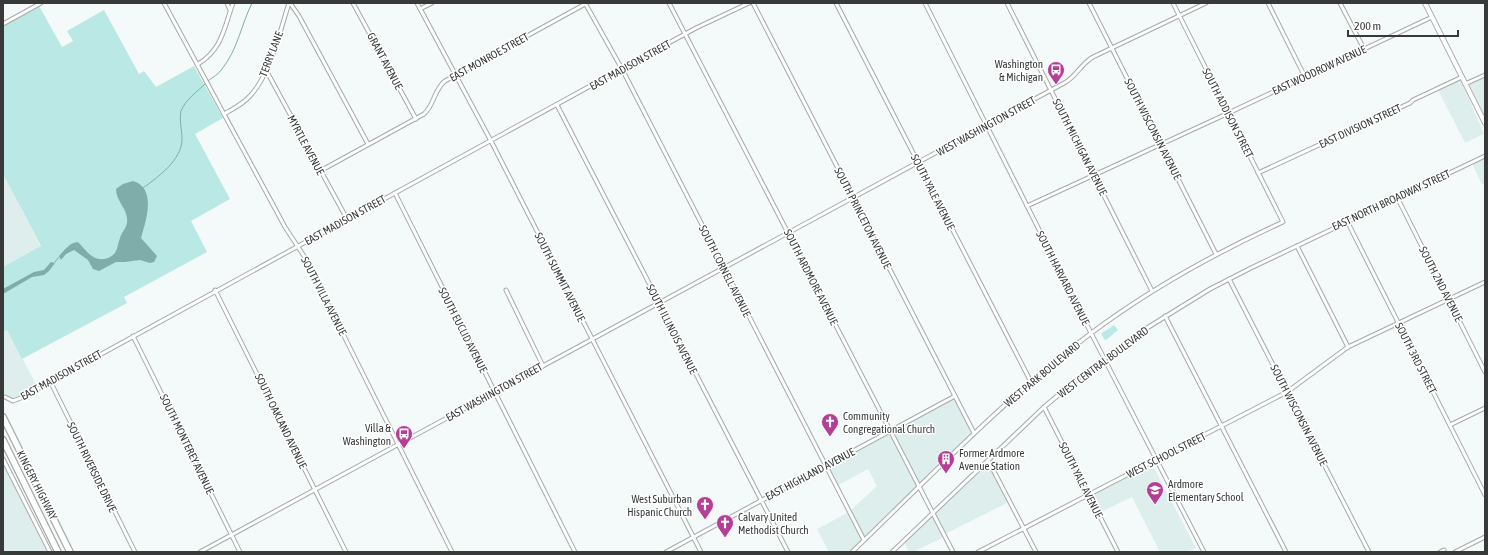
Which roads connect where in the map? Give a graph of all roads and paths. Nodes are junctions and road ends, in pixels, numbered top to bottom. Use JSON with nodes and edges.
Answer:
{"nodes":[{"id":1,"x":41,"y":3,"type":"edge"},
{"id":2,"x":164,"y":3,"type":"edge"},
{"id":3,"x":227,"y":3,"type":"edge"},
{"id":4,"x":233,"y":3,"type":"edge"},
{"id":5,"x":290,"y":3,"type":"edge"},
{"id":6,"x":354,"y":3,"type":"edge"},
{"id":7,"x":417,"y":3,"type":"edge"},
{"id":8,"x":432,"y":3,"type":"edge"},
{"id":9,"x":586,"y":3,"type":"edge"},
{"id":10,"x":669,"y":3,"type":"edge"},
{"id":11,"x":750,"y":3,"type":"edge"},
{"id":12,"x":753,"y":3,"type":"edge"},
{"id":13,"x":836,"y":3,"type":"edge"},
{"id":14,"x":925,"y":3,"type":"edge"},
{"id":15,"x":1007,"y":3,"type":"edge"},
{"id":16,"x":1089,"y":3,"type":"edge"},
{"id":17,"x":1173,"y":3,"type":"edge"},
{"id":18,"x":1206,"y":3,"type":"edge"},
{"id":19,"x":1268,"y":3,"type":"edge"},
{"id":20,"x":1340,"y":3,"type":"edge"},
{"id":21,"x":1425,"y":3,"type":"edge"},
{"id":22,"x":420,"y":9,"type":"junction"},
{"id":23,"x":230,"y":10,"type":"junction"},
{"id":24,"x":1179,"y":16,"type":"junction"},
{"id":25,"x":1432,"y":17,"type":"junction"},
{"id":26,"x":3,"y":24,"type":"edge"},
{"id":27,"x":686,"y":34,"type":"junction"},
{"id":28,"x":1112,"y":48,"type":"junction"},
{"id":29,"x":1364,"y":49,"type":"junction"},
{"id":30,"x":198,"y":64,"type":"junction"},
{"id":31,"x":622,"y":69,"type":"junction"},
{"id":32,"x":266,"y":70,"type":"junction"},
{"id":33,"x":456,"y":75,"type":"junction"},
{"id":34,"x":1485,"y":75,"type":"edge"},
{"id":35,"x":1305,"y":77,"type":"junction"},
{"id":36,"x":1462,"y":77,"type":"junction"},
{"id":37,"x":1465,"y":84,"type":"junction"},
{"id":38,"x":1051,"y":90,"type":"junction"},
{"id":39,"x":557,"y":105,"type":"junction"},
{"id":40,"x":1228,"y":113,"type":"junction"},
{"id":41,"x":224,"y":114,"type":"junction"},
{"id":42,"x":416,"y":119,"type":"junction"},
{"id":43,"x":1485,"y":123,"type":"edge"},
{"id":44,"x":986,"y":125,"type":"junction"},
{"id":45,"x":491,"y":140,"type":"junction"},
{"id":46,"x":368,"y":144,"type":"junction"},
{"id":47,"x":1161,"y":144,"type":"junction"},
{"id":48,"x":1485,"y":156,"type":"edge"},
{"id":49,"x":918,"y":163,"type":"junction"},
{"id":50,"x":320,"y":171,"type":"junction"},
{"id":51,"x":1258,"y":173,"type":"junction"},
{"id":52,"x":1094,"y":175,"type":"junction"},
{"id":53,"x":395,"y":193,"type":"junction"},
{"id":54,"x":1397,"y":197,"type":"junction"},
{"id":55,"x":853,"y":198,"type":"junction"},
{"id":56,"x":1027,"y":206,"type":"junction"},
{"id":57,"x":347,"y":219,"type":"junction"},
{"id":58,"x":1347,"y":221,"type":"junction"},
{"id":59,"x":1283,"y":222,"type":"joint"},
{"id":60,"x":788,"y":233,"type":"junction"},
{"id":61,"x":297,"y":246,"type":"junction"},
{"id":62,"x":1297,"y":246,"type":"junction"},
{"id":63,"x":1216,"y":254,"type":"junction"},
{"id":64,"x":724,"y":268,"type":"junction"},
{"id":65,"x":1229,"y":279,"type":"junction"},
{"id":66,"x":1485,"y":282,"type":"edge"},
{"id":67,"x":215,"y":290,"type":"junction"},
{"id":68,"x":506,"y":290,"type":"dead end"},
{"id":69,"x":1152,"y":291,"type":"junction"},
{"id":70,"x":1449,"y":299,"type":"junction"},
{"id":71,"x":659,"y":303,"type":"junction"},
{"id":72,"x":1165,"y":316,"type":"junction"},
{"id":73,"x":1399,"y":323,"type":"junction"},
{"id":74,"x":1091,"y":333,"type":"junction"},
{"id":75,"x":133,"y":336,"type":"junction"},
{"id":76,"x":592,"y":339,"type":"junction"},
{"id":77,"x":1348,"y":347,"type":"junction"},
{"id":78,"x":1104,"y":358,"type":"junction"},
{"id":79,"x":543,"y":366,"type":"junction"},
{"id":80,"x":1485,"y":372,"type":"edge"},
{"id":81,"x":50,"y":381,"type":"junction"},
{"id":82,"x":1031,"y":382,"type":"junction"},
{"id":83,"x":495,"y":392,"type":"junction"},
{"id":84,"x":1287,"y":392,"type":"junction"},
{"id":85,"x":955,"y":396,"type":"junction"},
{"id":86,"x":5,"y":397,"type":"dead end"},
{"id":87,"x":1044,"y":407,"type":"junction"},
{"id":88,"x":1485,"y":408,"type":"edge"},
{"id":89,"x":3,"y":417,"type":"edge"},
{"id":90,"x":1450,"y":425,"type":"junction"},
{"id":91,"x":1222,"y":426,"type":"junction"},
{"id":92,"x":891,"y":431,"type":"junction"},
{"id":93,"x":974,"y":433,"type":"junction"},
{"id":94,"x":3,"y":440,"type":"edge"},
{"id":95,"x":398,"y":445,"type":"junction"},
{"id":96,"x":3,"y":459,"type":"edge"},
{"id":97,"x":988,"y":460,"type":"junction"},
{"id":98,"x":1156,"y":460,"type":"junction"},
{"id":99,"x":826,"y":466,"type":"junction"},
{"id":100,"x":919,"y":486,"type":"junction"},
{"id":101,"x":315,"y":490,"type":"junction"},
{"id":102,"x":1089,"y":495,"type":"junction"},
{"id":103,"x":1485,"y":495,"type":"edge"},
{"id":104,"x":761,"y":501,"type":"junction"},
{"id":105,"x":933,"y":512,"type":"junction"},
{"id":106,"x":1024,"y":528,"type":"junction"},
{"id":107,"x":232,"y":535,"type":"junction"},
{"id":108,"x":693,"y":537,"type":"junction"},
{"id":109,"x":1485,"y":537,"type":"edge"},
{"id":110,"x":864,"y":540,"type":"junction"},
{"id":111,"x":1444,"y":550,"type":"dead end"},
{"id":112,"x":50,"y":552,"type":"edge"},
{"id":113,"x":58,"y":552,"type":"edge"},
{"id":114,"x":70,"y":552,"type":"edge"},
{"id":115,"x":135,"y":552,"type":"edge"},
{"id":116,"x":200,"y":552,"type":"edge"},
{"id":117,"x":240,"y":552,"type":"edge"},
{"id":118,"x":346,"y":552,"type":"edge"},
{"id":119,"x":452,"y":552,"type":"edge"},
{"id":120,"x":575,"y":552,"type":"edge"},
{"id":121,"x":666,"y":552,"type":"edge"},
{"id":122,"x":701,"y":552,"type":"edge"},
{"id":123,"x":788,"y":552,"type":"edge"},
{"id":124,"x":852,"y":552,"type":"edge"},
{"id":125,"x":892,"y":552,"type":"edge"},
{"id":126,"x":953,"y":552,"type":"edge"},
{"id":127,"x":978,"y":552,"type":"edge"},
{"id":128,"x":1036,"y":552,"type":"edge"},
{"id":129,"x":1118,"y":552,"type":"edge"},
{"id":130,"x":1204,"y":552,"type":"edge"},
{"id":131,"x":1286,"y":552,"type":"edge"},
{"id":132,"x":1369,"y":552,"type":"edge"},
{"id":133,"x":1440,"y":552,"type":"edge"},
{"id":134,"x":1455,"y":552,"type":"edge"}],
"edges":[{"from":1,"to":26,"type":"street"},
{"from":2,"to":30,"type":"street","name":"SOUTH VILLA AVENUE"},
{"from":3,"to":23,"type":"street"},
{"from":4,"to":23,"type":"street"},
{"from":5,"to":32,"type":"street","name":"TERRY LANE"},
{"from":5,"to":46,"type":"street"},
{"from":6,"to":42,"type":"street","name":"GRANT AVENUE"},
{"from":7,"to":22,"type":"street","name":"SOUTH SUMMIT AVENUE"},
{"from":8,"to":22,"type":"street"},
{"from":9,"to":31,"type":"street","name":"SOUTH CORNELL AVENUE"},
{"from":9,"to":33,"type":"street","name":"EAST MONROE STREET"},
{"from":10,"to":27,"type":"street","name":"SOUTH ARDMORE AVENUE"},
{"from":11,"to":27,"type":"street","name":"EAST MADISON STREET"},
{"from":12,"to":55,"type":"street","name":"SOUTH PRINCETON AVENUE"},
{"from":13,"to":49,"type":"street","name":"SOUTH YALE AVENUE"},
{"from":14,"to":44,"type":"street","name":"SOUTH HARVARD AVENUE"},
{"from":15,"to":38,"type":"street","name":"SOUTH MICHIGAN AVENUE"},
{"from":16,"to":28,"type":"street","name":"SOUTH WISCONSIN AVENUE"},
{"from":17,"to":24,"type":"street","name":"SOUTH ADDISON STREET"},
{"from":18,"to":24,"type":"street","name":"WEST WASHINGTON STREET"},
{"from":19,"to":35,"type":"street"},
{"from":20,"to":29,"type":"street"},
{"from":21,"to":25,"type":"street"},
{"from":22,"to":33,"type":"street","name":"SOUTH SUMMIT AVENUE"},
{"from":23,"to":30,"type":"street"},
{"from":24,"to":28,"type":"street","name":"WEST WASHINGTON STREET"},
{"from":24,"to":40,"type":"street","name":"SOUTH ADDISON STREET"},
{"from":25,"to":29,"type":"street","name":"EAST WOODROW AVENUE"},
{"from":25,"to":36,"type":"street"},
{"from":27,"to":31,"type":"street","name":"EAST MADISON STREET"},
{"from":27,"to":60,"type":"street","name":"SOUTH ARDMORE AVENUE"},
{"from":28,"to":38,"type":"street","name":"WEST WASHINGTON STREET"},
{"from":28,"to":47,"type":"street","name":"SOUTH WISCONSIN AVENUE"},
{"from":29,"to":35,"type":"street","name":"EAST WOODROW AVENUE"},
{"from":30,"to":41,"type":"street","name":"SOUTH VILLA AVENUE"},
{"from":31,"to":39,"type":"street","name":"EAST MADISON STREET"},
{"from":31,"to":64,"type":"street","name":"SOUTH CORNELL AVENUE"},
{"from":32,"to":41,"type":"street","name":"TERRY LANE"},
{"from":32,"to":50,"type":"street","name":"MYRTLE AVENUE"},
{"from":33,"to":42,"type":"street","name":"EAST MONROE STREET"},
{"from":33,"to":45,"type":"street","name":"SOUTH SUMMIT AVENUE"},
{"from":34,"to":37,"type":"street"},
{"from":35,"to":40,"type":"street","name":"EAST WOODROW AVENUE"},
{"from":36,"to":37,"type":"street"},
{"from":36,"to":51,"type":"street","name":"EAST DIVISION STREET"},
{"from":37,"to":43,"type":"street"},
{"from":38,"to":44,"type":"street","name":"WEST WASHINGTON STREET"},
{"from":38,"to":52,"type":"street","name":"SOUTH MICHIGAN AVENUE"},
{"from":39,"to":45,"type":"street","name":"EAST MADISON STREET"},
{"from":39,"to":71,"type":"street","name":"SOUTH ILLINOIS AVENUE"},
{"from":40,"to":47,"type":"street","name":"EAST WOODROW AVENUE"},
{"from":40,"to":51,"type":"street","name":"SOUTH ADDISON STREET"},
{"from":41,"to":61,"type":"street","name":"SOUTH VILLA AVENUE"},
{"from":42,"to":46,"type":"street","name":"EAST MONROE STREET"},
{"from":44,"to":49,"type":"street","name":"WEST WASHINGTON STREET"},
{"from":44,"to":56,"type":"street","name":"SOUTH HARVARD AVENUE"},
{"from":45,"to":53,"type":"street","name":"EAST MADISON STREET"},
{"from":45,"to":76,"type":"street","name":"SOUTH SUMMIT AVENUE"},
{"from":46,"to":50,"type":"street","name":"EAST MONROE STREET"},
{"from":47,"to":52,"type":"street","name":"EAST WOODROW AVENUE"},
{"from":47,"to":63,"type":"street","name":"SOUTH WISCONSIN AVENUE"},
{"from":48,"to":54,"type":"street","name":"EAST NORTH BROADWAY STREET"},
{"from":49,"to":55,"type":"street","name":"WEST WASHINGTON STREET"},
{"from":49,"to":82,"type":"street","name":"SOUTH YALE AVENUE"},
{"from":50,"to":57,"type":"street","name":"MYRTLE AVENUE"},
{"from":51,"to":59,"type":"street","name":"SOUTH ADDISON STREET"},
{"from":52,"to":56,"type":"street","name":"EAST WOODROW AVENUE"},
{"from":52,"to":69,"type":"street","name":"SOUTH MICHIGAN AVENUE"},
{"from":53,"to":57,"type":"street","name":"EAST MADISON STREET"},
{"from":53,"to":83,"type":"street","name":"SOUTH EUCLID AVENUE"},
{"from":54,"to":58,"type":"street","name":"EAST NORTH BROADWAY STREET"},
{"from":54,"to":70,"type":"street","name":"SOUTH 2ND AVENUE"},
{"from":55,"to":60,"type":"street","name":"WEST WASHINGTON STREET"},
{"from":55,"to":85,"type":"street","name":"SOUTH PRINCETON AVENUE"},
{"from":56,"to":74,"type":"street","name":"SOUTH HARVARD AVENUE"},
{"from":57,"to":61,"type":"street","name":"EAST MADISON STREET"},
{"from":58,"to":62,"type":"street","name":"EAST NORTH BROADWAY STREET"},
{"from":58,"to":73,"type":"street","name":"SOUTH 3RD STREET"},
{"from":59,"to":63,"type":"street","name":"WEST PARK BOULEVARD"},
{"from":60,"to":64,"type":"street","name":"EAST WASHINGTON STREET"},
{"from":60,"to":92,"type":"street","name":"SOUTH ARDMORE AVENUE"},
{"from":61,"to":67,"type":"street","name":"EAST MADISON STREET"},
{"from":61,"to":95,"type":"street","name":"SOUTH VILLA AVENUE"},
{"from":62,"to":65,"type":"street","name":"WEST CENTRAL BOULEVARD"},
{"from":62,"to":77,"type":"street"},
{"from":63,"to":69,"type":"street","name":"WEST PARK BOULEVARD"},
{"from":64,"to":71,"type":"street","name":"EAST WASHINGTON STREET"},
{"from":64,"to":99,"type":"street","name":"SOUTH CORNELL AVENUE"},
{"from":65,"to":72,"type":"street","name":"WEST CENTRAL BOULEVARD"},
{"from":65,"to":84,"type":"street","name":"SOUTH WISCONSIN AVENUE"},
{"from":66,"to":70,"type":"street","name":"WEST SCHOOL STREET"},
{"from":67,"to":75,"type":"street","name":"EAST MADISON STREET"},
{"from":67,"to":101,"type":"street","name":"SOUTH OAKLAND AVENUE"},
{"from":68,"to":79,"type":"street"},
{"from":69,"to":74,"type":"street","name":"WEST PARK BOULEVARD"},
{"from":70,"to":73,"type":"street","name":"WEST SCHOOL STREET"},
{"from":70,"to":80,"type":"street","name":"SOUTH 2ND AVENUE"},
{"from":71,"to":76,"type":"street","name":"EAST WASHINGTON STREET"},
{"from":71,"to":104,"type":"street","name":"SOUTH ILLINOIS AVENUE"},
{"from":72,"to":78,"type":"street","name":"WEST CENTRAL BOULEVARD"},
{"from":72,"to":91,"type":"street"},
{"from":73,"to":77,"type":"street","name":"WEST SCHOOL STREET"},
{"from":73,"to":90,"type":"street","name":"SOUTH 3RD STREET"},
{"from":74,"to":78,"type":"street","name":"SOUTH HARVARD AVENUE"},
{"from":74,"to":82,"type":"street","name":"WEST PARK BOULEVARD"},
{"from":75,"to":81,"type":"street","name":"EAST MADISON STREET"},
{"from":75,"to":107,"type":"street","name":"SOUTH MONTEREY AVENUE"},
{"from":76,"to":79,"type":"street","name":"EAST WASHINGTON STREET"},
{"from":76,"to":108,"type":"street","name":"SOUTH SUMMIT AVENUE"},
{"from":77,"to":84,"type":"street","name":"WEST SCHOOL STREET"},
{"from":78,"to":87,"type":"street","name":"WEST CENTRAL BOULEVARD"},
{"from":78,"to":98,"type":"street","name":"SOUTH HARVARD AVENUE"},
{"from":79,"to":83,"type":"street","name":"EAST WASHINGTON STREET"},
{"from":81,"to":86,"type":"street","name":"EAST MADISON STREET"},
{"from":81,"to":115,"type":"street","name":"SOUTH RIVERSIDE DRIVE"},
{"from":82,"to":93,"type":"street","name":"WEST PARK BOULEVARD"},
{"from":83,"to":95,"type":"street","name":"EAST WASHINGTON STREET"},
{"from":83,"to":120,"type":"street","name":"SOUTH EUCLID AVENUE"},
{"from":84,"to":91,"type":"street","name":"WEST SCHOOL STREET"},
{"from":84,"to":132,"type":"street","name":"SOUTH WISCONSIN AVENUE"},
{"from":85,"to":92,"type":"street","name":"EAST HIGHLAND AVENUE"},
{"from":85,"to":93,"type":"street","name":"SOUTH PRINCETON AVENUE"},
{"from":87,"to":97,"type":"street","name":"WEST CENTRAL BOULEVARD"},
{"from":87,"to":102,"type":"street","name":"SOUTH YALE AVENUE"},
{"from":88,"to":90,"type":"street"},
{"from":89,"to":114,"type":"highway","name":"KINGERY HIGHWAY"},
{"from":90,"to":103,"type":"street","name":"SOUTH 3RD STREET"},
{"from":91,"to":98,"type":"street","name":"WEST SCHOOL STREET"},
{"from":91,"to":131,"type":"street"},
{"from":92,"to":99,"type":"street","name":"EAST HIGHLAND AVENUE"},
{"from":92,"to":100,"type":"street","name":"SOUTH ARDMORE AVENUE"},
{"from":93,"to":100,"type":"street","name":"WEST PARK BOULEVARD"},
{"from":94,"to":113,"type":"highway","name":"KINGERY HIGHWAY"},
{"from":95,"to":101,"type":"street","name":"EAST WASHINGTON STREET"},
{"from":95,"to":119,"type":"street","name":"SOUTH VILLA AVENUE"},
{"from":96,"to":112,"type":"street"},
{"from":97,"to":105,"type":"street","name":"WEST CENTRAL BOULEVARD"},
{"from":97,"to":106,"type":"street"},
{"from":98,"to":102,"type":"street","name":"WEST SCHOOL STREET"},
{"from":98,"to":130,"type":"street","name":"SOUTH HARVARD AVENUE"},
{"from":99,"to":104,"type":"street","name":"EAST HIGHLAND AVENUE"},
{"from":99,"to":110,"type":"street","name":"SOUTH CORNELL AVENUE"},
{"from":100,"to":105,"type":"street","name":"SOUTH ARDMORE AVENUE"},
{"from":100,"to":110,"type":"street","name":"WEST PARK BOULEVARD"},
{"from":101,"to":107,"type":"street","name":"EAST WASHINGTON STREET"},
{"from":101,"to":118,"type":"street","name":"SOUTH OAKLAND AVENUE"},
{"from":102,"to":106,"type":"street","name":"WEST SCHOOL STREET"},
{"from":102,"to":129,"type":"street","name":"SOUTH YALE AVENUE"},
{"from":104,"to":108,"type":"street","name":"EAST HIGHLAND AVENUE"},
{"from":104,"to":123,"type":"street","name":"SOUTH ILLINOIS AVENUE"},
{"from":105,"to":125,"type":"street","name":"WEST CENTRAL BOULEVARD"},
{"from":105,"to":126,"type":"street","name":"SOUTH ARDMORE AVENUE"},
{"from":106,"to":127,"type":"street","name":"WEST SCHOOL STREET"},
{"from":106,"to":128,"type":"street"},
{"from":107,"to":116,"type":"street","name":"EAST WASHINGTON STREET"},
{"from":107,"to":117,"type":"street","name":"SOUTH MONTEREY AVENUE"},
{"from":108,"to":121,"type":"street","name":"EAST HIGHLAND AVENUE"},
{"from":108,"to":122,"type":"street","name":"SOUTH SUMMIT AVENUE"},
{"from":109,"to":134,"type":"street"},
{"from":110,"to":124,"type":"street","name":"WEST PARK BOULEVARD"},
{"from":111,"to":133,"type":"street"}]}
